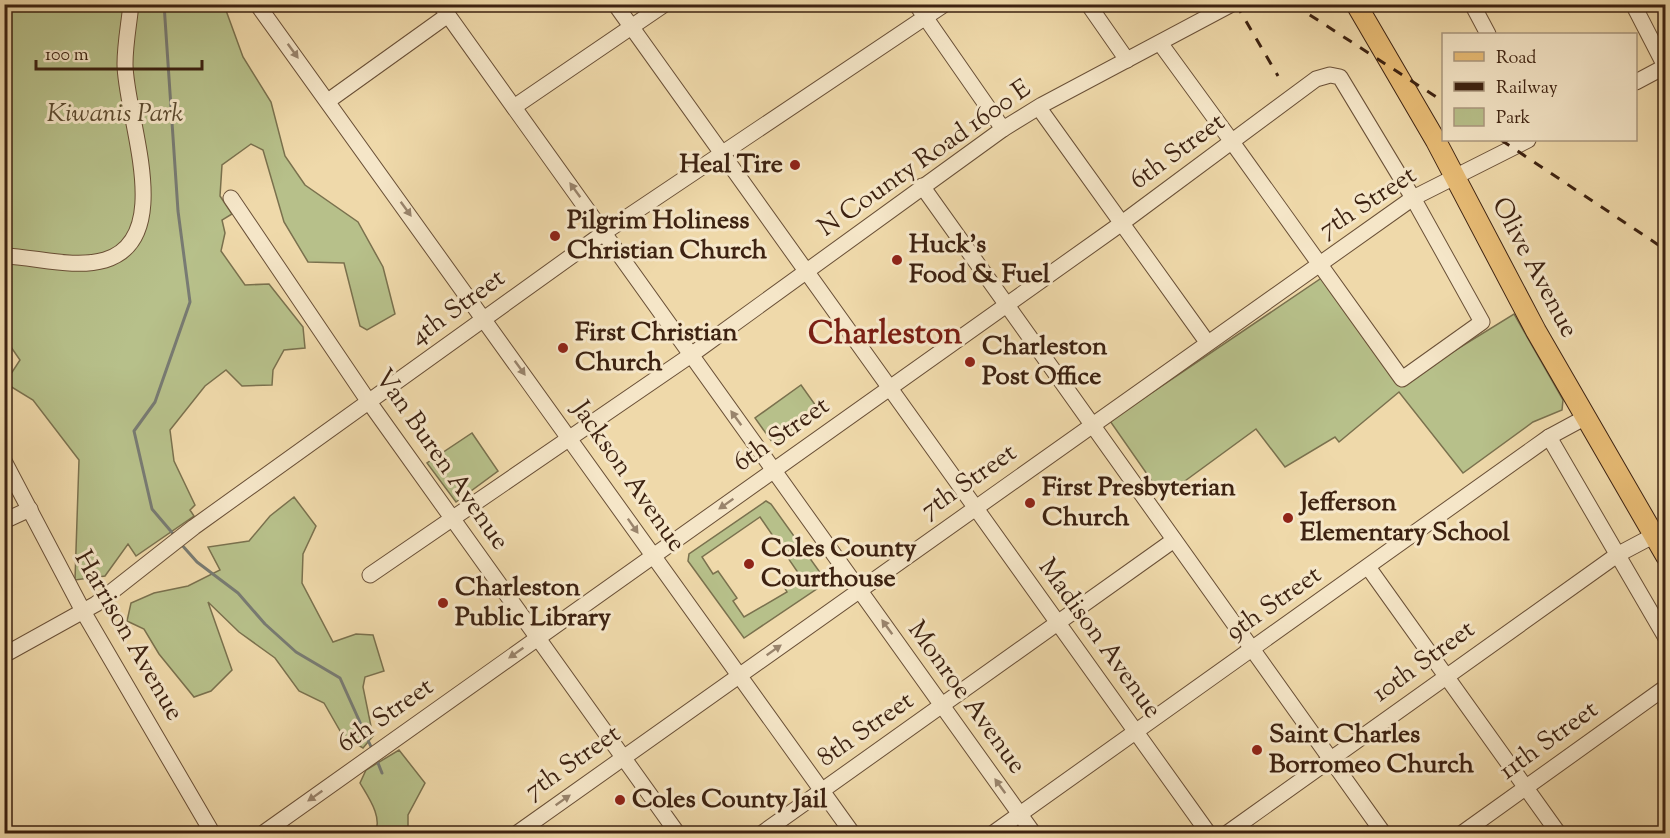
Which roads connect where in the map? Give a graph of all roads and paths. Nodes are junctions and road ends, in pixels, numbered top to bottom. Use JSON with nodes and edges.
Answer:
{"nodes":[{"id":1,"x":131,"y":4,"type":"edge"},
{"id":2,"x":257,"y":4,"type":"edge"},
{"id":3,"x":665,"y":4,"type":"edge"},
{"id":4,"x":916,"y":4,"type":"edge"},
{"id":5,"x":945,"y":4,"type":"edge"},
{"id":6,"x":1088,"y":4,"type":"edge"},
{"id":7,"x":1232,"y":4,"type":"edge"},
{"id":8,"x":1356,"y":4,"type":"edge"},
{"id":9,"x":1369,"y":4,"type":"edge"},
{"id":10,"x":1472,"y":4,"type":"edge"},
{"id":11,"x":1633,"y":4,"type":"edge"},
{"id":12,"x":444,"y":10,"type":"edge"},
{"id":13,"x":624,"y":13,"type":"edge"},
{"id":14,"x":925,"y":18,"type":"junction"},
{"id":15,"x":1487,"y":33,"type":"edge"},
{"id":16,"x":1160,"y":43,"type":"junction"},
{"id":17,"x":1382,"y":47,"type":"junction"},
{"id":18,"x":1127,"y":60,"type":"junction"},
{"id":19,"x":1665,"y":66,"type":"edge"},
{"id":20,"x":1637,"y":81,"type":"edge"},
{"id":21,"x":328,"y":100,"type":"junction"},
{"id":22,"x":514,"y":107,"type":"junction"},
{"id":23,"x":1039,"y":108,"type":"junction"},
{"id":24,"x":1003,"y":129,"type":"junction"},
{"id":25,"x":1526,"y":141,"type":"edge"},
{"id":26,"x":1232,"y":142,"type":"junction"},
{"id":27,"x":722,"y":155,"type":"junction"},
{"id":28,"x":1456,"y":178,"type":"junction"},
{"id":29,"x":921,"y":186,"type":"junction"},
{"id":30,"x":231,"y":198,"type":"dead end"},
{"id":31,"x":1413,"y":198,"type":"junction"},
{"id":32,"x":1122,"y":223,"type":"junction"},
{"id":33,"x":605,"y":232,"type":"junction"},
{"id":34,"x":4,"y":256,"type":"edge"},
{"id":35,"x":1319,"y":263,"type":"junction"},
{"id":36,"x":807,"y":272,"type":"junction"},
{"id":37,"x":1006,"y":305,"type":"junction"},
{"id":38,"x":484,"y":318,"type":"junction"},
{"id":39,"x":1207,"y":342,"type":"junction"},
{"id":40,"x":691,"y":355,"type":"junction"},
{"id":41,"x":890,"y":388,"type":"junction"},
{"id":42,"x":369,"y":402,"type":"junction"},
{"id":43,"x":1586,"y":417,"type":"junction"},
{"id":44,"x":1091,"y":425,"type":"junction"},
{"id":45,"x":570,"y":436,"type":"junction"},
{"id":46,"x":1549,"y":437,"type":"junction"},
{"id":47,"x":4,"y":461,"type":"edge"},
{"id":48,"x":774,"y":470,"type":"junction"},
{"id":49,"x":975,"y":507,"type":"junction"},
{"id":50,"x":30,"y":509,"type":"junction"},
{"id":51,"x":452,"y":517,"type":"junction"},
{"id":52,"x":4,"y":521,"type":"edge"},
{"id":53,"x":1660,"y":532,"type":"edge"},
{"id":54,"x":1174,"y":540,"type":"junction"},
{"id":55,"x":654,"y":555,"type":"junction"},
{"id":56,"x":1617,"y":555,"type":"junction"},
{"id":57,"x":1665,"y":556,"type":"edge"},
{"id":58,"x":1368,"y":567,"type":"junction"},
{"id":59,"x":370,"y":575,"type":"dead end"},
{"id":60,"x":859,"y":589,"type":"junction"},
{"id":61,"x":84,"y":613,"type":"junction"},
{"id":62,"x":1058,"y":623,"type":"junction"},
{"id":63,"x":538,"y":638,"type":"junction"},
{"id":64,"x":1665,"y":638,"type":"edge"},
{"id":65,"x":1252,"y":649,"type":"junction"},
{"id":66,"x":4,"y":655,"type":"edge"},
{"id":67,"x":739,"y":675,"type":"junction"},
{"id":68,"x":1446,"y":676,"type":"junction"},
{"id":69,"x":1665,"y":687,"type":"edge"},
{"id":70,"x":942,"y":705,"type":"junction"},
{"id":71,"x":1136,"y":732,"type":"junction"},
{"id":72,"x":624,"y":757,"type":"junction"},
{"id":73,"x":1330,"y":759,"type":"junction"},
{"id":74,"x":1526,"y":787,"type":"junction"},
{"id":75,"x":822,"y":790,"type":"junction"},
{"id":76,"x":1020,"y":814,"type":"junction"},
{"id":77,"x":213,"y":834,"type":"edge"},
{"id":78,"x":262,"y":834,"type":"edge"},
{"id":79,"x":516,"y":834,"type":"edge"},
{"id":80,"x":678,"y":834,"type":"edge"},
{"id":81,"x":761,"y":834,"type":"edge"},
{"id":82,"x":853,"y":834,"type":"edge"},
{"id":83,"x":992,"y":834,"type":"edge"},
{"id":84,"x":1034,"y":834,"type":"edge"},
{"id":85,"x":1209,"y":834,"type":"edge"},
{"id":86,"x":1227,"y":834,"type":"edge"},
{"id":87,"x":1384,"y":834,"type":"edge"},
{"id":88,"x":1461,"y":834,"type":"edge"},
{"id":89,"x":1559,"y":834,"type":"edge"}],
"edges":[{"from":1,"to":34,"type":"street"},
{"from":2,"to":21,"type":"street","name":"Jackson Avenue","one_way":true},
{"from":3,"to":13,"type":"street"},
{"from":4,"to":14,"type":"street"},
{"from":5,"to":14,"type":"street","name":"4th Street"},
{"from":6,"to":18,"type":"street"},
{"from":7,"to":16,"type":"street","name":"N County Road 1600 E"},
{"from":8,"to":17,"type":"main road","name":"Olive Avenue"},
{"from":9,"to":17,"type":"main road"},
{"from":10,"to":15,"type":"street"},
{"from":11,"to":19,"type":"street"},
{"from":12,"to":21,"type":"street"},
{"from":12,"to":22,"type":"street","name":"Monroe Avenue"},
{"from":13,"to":22,"type":"street"},
{"from":13,"to":27,"type":"street","name":"Madison Avenue"},
{"from":14,"to":24,"type":"street"},
{"from":14,"to":27,"type":"street","name":"4th Street"},
{"from":16,"to":18,"type":"street","name":"N County Road 1600 E"},
{"from":16,"to":26,"type":"street"},
{"from":17,"to":28,"type":"main road","name":"Olive Avenue"},
{"from":18,"to":23,"type":"street","name":"N County Road 1600 E"},
{"from":19,"to":20,"type":"street"},
{"from":21,"to":38,"type":"street","name":"Jackson Avenue","one_way":true},
{"from":33,"to":22,"type":"street","name":"Monroe Avenue","one_way":true},
{"from":23,"to":24,"type":"street","name":"N County Road 1600 E"},
{"from":23,"to":32,"type":"street"},
{"from":24,"to":29,"type":"street","name":"N County Road 1600 E"},
{"from":25,"to":28,"type":"street","name":"7th Street"},
{"from":26,"to":31,"type":"street","name":"6th Street"},
{"from":26,"to":32,"type":"street","name":"6th Street"},
{"from":26,"to":35,"type":"street"},
{"from":27,"to":33,"type":"street","name":"4th Street"},
{"from":27,"to":36,"type":"street","name":"Madison Avenue"},
{"from":28,"to":31,"type":"street","name":"7th Street"},
{"from":28,"to":43,"type":"main road","name":"Olive Avenue"},
{"from":29,"to":36,"type":"street","name":"N County Road 1600 E"},
{"from":29,"to":37,"type":"street"},
{"from":30,"to":42,"type":"street","name":"Van Buren Avenue"},
{"from":31,"to":35,"type":"street","name":"7th Street"},
{"from":31,"to":35,"type":"street"},
{"from":32,"to":37,"type":"street","name":"6th Street"},
{"from":32,"to":39,"type":"street"},
{"from":33,"to":38,"type":"street","name":"4th Street"},
{"from":33,"to":40,"type":"street","name":"Monroe Avenue"},
{"from":35,"to":39,"type":"street","name":"7th Street"},
{"from":36,"to":40,"type":"street","name":"N County Road 1600 E"},
{"from":36,"to":41,"type":"street","name":"Madison Avenue"},
{"from":37,"to":41,"type":"street","name":"6th Street"},
{"from":37,"to":44,"type":"street"},
{"from":38,"to":42,"type":"street","name":"4th Street"},
{"from":38,"to":45,"type":"street","name":"Jackson Avenue","one_way":true},
{"from":39,"to":44,"type":"street","name":"7th Street"},
{"from":40,"to":45,"type":"street","name":"N County Road 1600 E"},
{"from":48,"to":40,"type":"street","name":"Monroe Avenue","one_way":true},
{"from":41,"to":48,"type":"street","name":"6th Street"},
{"from":41,"to":49,"type":"street","name":"Madison Avenue"},
{"from":42,"to":51,"type":"street","name":"Van Buren Avenue"},
{"from":42,"to":61,"type":"street","name":"4th Street"},
{"from":43,"to":46,"type":"street","name":"9th Street"},
{"from":43,"to":53,"type":"main road","name":"Olive Avenue"},
{"from":44,"to":49,"type":"street","name":"7th Street"},
{"from":44,"to":54,"type":"street"},
{"from":45,"to":51,"type":"street","name":"N County Road 1600 E"},
{"from":45,"to":55,"type":"street","name":"Jackson Avenue","one_way":true},
{"from":46,"to":56,"type":"street"},
{"from":46,"to":58,"type":"street","name":"9th Street"},
{"from":47,"to":50,"type":"street","name":"Harrison Avenue"},
{"from":48,"to":55,"type":"street","name":"6th Street","one_way":true},
{"from":48,"to":60,"type":"street","name":"Monroe Avenue"},
{"from":49,"to":60,"type":"street","name":"7th Street"},
{"from":49,"to":62,"type":"street","name":"Madison Avenue"},
{"from":50,"to":52,"type":"street"},
{"from":50,"to":61,"type":"street","name":"Harrison Avenue"},
{"from":51,"to":59,"type":"street","name":"N County Road 1600 E"},
{"from":51,"to":63,"type":"street","name":"Van Buren Avenue"},
{"from":53,"to":56,"type":"street","name":"10th Street"},
{"from":53,"to":57,"type":"main road","name":"Olive Avenue"},
{"from":54,"to":62,"type":"street","name":"8th Street"},
{"from":54,"to":65,"type":"street"},
{"from":55,"to":63,"type":"street","name":"6th Street"},
{"from":55,"to":67,"type":"street","name":"Jackson Avenue"},
{"from":56,"to":64,"type":"street"},
{"from":56,"to":68,"type":"street","name":"10th Street"},
{"from":58,"to":65,"type":"street","name":"9th Street"},
{"from":58,"to":68,"type":"street"},
{"from":67,"to":60,"type":"street","name":"7th Street","one_way":true},
{"from":70,"to":60,"type":"street","name":"Monroe Avenue","one_way":true},
{"from":61,"to":66,"type":"street","name":"4th Street"},
{"from":61,"to":77,"type":"street","name":"Harrison Avenue"},
{"from":62,"to":70,"type":"street","name":"8th Street"},
{"from":62,"to":71,"type":"street","name":"Madison Avenue"},
{"from":63,"to":72,"type":"street","name":"Van Buren Avenue"},
{"from":63,"to":78,"type":"street","name":"6th Street","one_way":true},
{"from":65,"to":71,"type":"street","name":"9th Street"},
{"from":65,"to":73,"type":"street"},
{"from":67,"to":72,"type":"street","name":"7th Street"},
{"from":67,"to":75,"type":"street","name":"Jackson Avenue"},
{"from":68,"to":73,"type":"street","name":"10th Street"},
{"from":68,"to":74,"type":"street"},
{"from":69,"to":74,"type":"street","name":"11th Street"},
{"from":70,"to":75,"type":"street","name":"8th Street"},
{"from":76,"to":70,"type":"street","name":"Monroe Avenue","one_way":true},
{"from":71,"to":76,"type":"street","name":"9th Street"},
{"from":71,"to":85,"type":"street","name":"Madison Avenue"},
{"from":79,"to":72,"type":"street","name":"7th Street","one_way":true},
{"from":72,"to":80,"type":"street","name":"Van Buren Avenue"},
{"from":73,"to":86,"type":"street","name":"10th Street"},
{"from":73,"to":87,"type":"street"},
{"from":74,"to":88,"type":"street","name":"11th Street"},
{"from":74,"to":89,"type":"street"},
{"from":75,"to":81,"type":"street","name":"8th Street"},
{"from":75,"to":82,"type":"street","name":"Jackson Avenue"},
{"from":76,"to":83,"type":"street","name":"9th Street"},
{"from":76,"to":84,"type":"street","name":"Monroe Avenue"}]}
